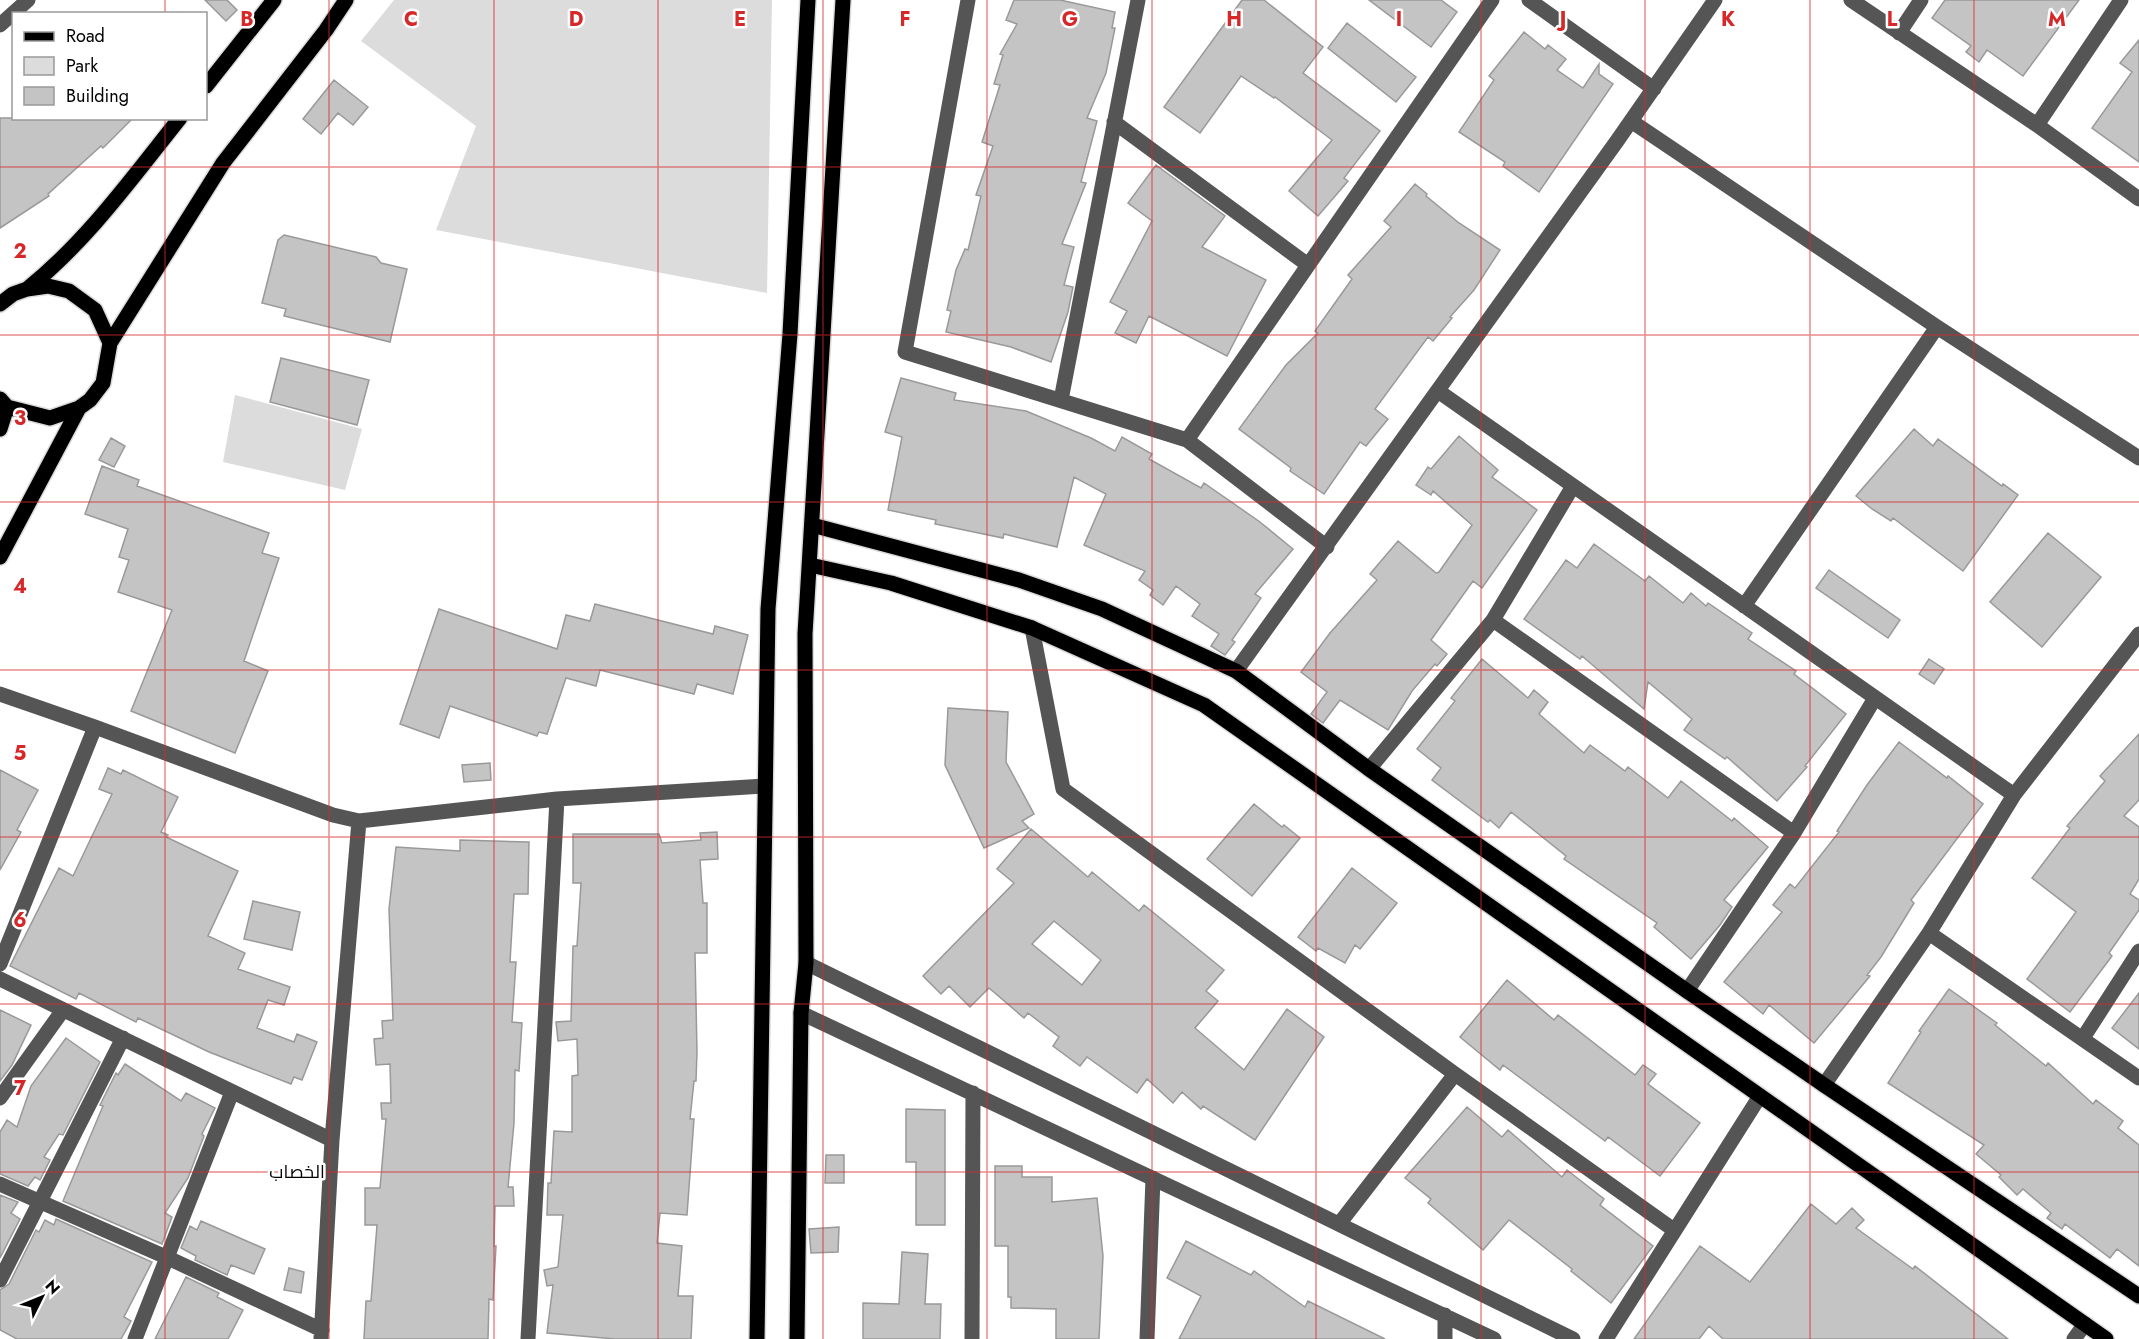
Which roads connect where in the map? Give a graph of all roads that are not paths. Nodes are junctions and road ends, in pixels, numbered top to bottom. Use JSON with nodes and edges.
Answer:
{"nodes":[{"id":1,"x":28,"y":0,"type":"edge"},
{"id":2,"x":274,"y":0,"type":"edge"},
{"id":3,"x":346,"y":0,"type":"edge"},
{"id":4,"x":808,"y":0,"type":"edge"},
{"id":5,"x":843,"y":0,"type":"edge"},
{"id":6,"x":968,"y":0,"type":"edge"},
{"id":7,"x":1138,"y":0,"type":"edge"},
{"id":8,"x":1492,"y":0,"type":"edge"},
{"id":9,"x":1529,"y":0,"type":"edge"},
{"id":10,"x":1715,"y":0,"type":"edge"},
{"id":11,"x":1851,"y":0,"type":"edge"},
{"id":12,"x":1921,"y":0,"type":"edge"},
{"id":13,"x":2121,"y":0,"type":"edge"},
{"id":14,"x":15,"y":12,"type":"edge"},
{"id":15,"x":12,"y":15,"type":"edge"},
{"id":16,"x":0,"y":26,"type":"edge"},
{"id":17,"x":1899,"y":33,"type":"junction"},
{"id":18,"x":207,"y":85,"type":"edge"},
{"id":19,"x":1654,"y":89,"type":"junction"},
{"id":20,"x":178,"y":120,"type":"edge"},
{"id":21,"x":1631,"y":121,"type":"junction"},
{"id":22,"x":1114,"y":122,"type":"junction"},
{"id":23,"x":2037,"y":126,"type":"junction"},
{"id":24,"x":2139,"y":199,"type":"edge"},
{"id":25,"x":1308,"y":265,"type":"junction"},
{"id":26,"x":27,"y":289,"type":"junction"},
{"id":27,"x":0,"y":304,"type":"edge"},
{"id":28,"x":1937,"y":327,"type":"junction"},
{"id":29,"x":110,"y":343,"type":"junction"},
{"id":30,"x":1438,"y":391,"type":"junction"},
{"id":31,"x":1061,"y":400,"type":"junction"},
{"id":32,"x":4,"y":403,"type":"edge"},
{"id":33,"x":79,"y":408,"type":"junction"},
{"id":34,"x":0,"y":429,"type":"edge"},
{"id":35,"x":1187,"y":440,"type":"junction"},
{"id":36,"x":2139,"y":458,"type":"edge"},
{"id":37,"x":1573,"y":486,"type":"junction"},
{"id":38,"x":812,"y":525,"type":"junction"},
{"id":39,"x":1327,"y":547,"type":"junction"},
{"id":40,"x":0,"y":556,"type":"edge"},
{"id":41,"x":810,"y":565,"type":"junction"},
{"id":42,"x":1744,"y":606,"type":"junction"},
{"id":43,"x":1493,"y":620,"type":"junction"},
{"id":44,"x":1032,"y":628,"type":"junction"},
{"id":45,"x":2139,"y":634,"type":"edge"},
{"id":46,"x":1236,"y":671,"type":"junction"},
{"id":47,"x":0,"y":694,"type":"edge"},
{"id":48,"x":1875,"y":698,"type":"junction"},
{"id":49,"x":95,"y":727,"type":"junction"},
{"id":50,"x":1369,"y":769,"type":"junction"},
{"id":51,"x":765,"y":786,"type":"junction"},
{"id":52,"x":2014,"y":795,"type":"junction"},
{"id":53,"x":557,"y":799,"type":"junction"},
{"id":54,"x":359,"y":821,"type":"junction"},
{"id":55,"x":1794,"y":833,"type":"junction"},
{"id":56,"x":1929,"y":933,"type":"junction"},
{"id":57,"x":2139,"y":951,"type":"edge"},
{"id":58,"x":806,"y":963,"type":"junction"},
{"id":59,"x":0,"y":964,"type":"edge"},
{"id":60,"x":0,"y":979,"type":"edge"},
{"id":61,"x":1686,"y":990,"type":"junction"},
{"id":62,"x":63,"y":1010,"type":"junction"},
{"id":63,"x":801,"y":1013,"type":"junction"},
{"id":64,"x":123,"y":1038,"type":"junction"},
{"id":65,"x":2083,"y":1038,"type":"junction"},
{"id":66,"x":1455,"y":1074,"type":"junction"},
{"id":67,"x":2139,"y":1078,"type":"edge"},
{"id":68,"x":1824,"y":1085,"type":"junction"},
{"id":69,"x":232,"y":1092,"type":"junction"},
{"id":70,"x":973,"y":1093,"type":"junction"},
{"id":71,"x":1760,"y":1096,"type":"junction"},
{"id":72,"x":0,"y":1098,"type":"edge"},
{"id":73,"x":332,"y":1140,"type":"junction"},
{"id":74,"x":1152,"y":1178,"type":"junction"},
{"id":75,"x":0,"y":1184,"type":"edge"},
{"id":76,"x":40,"y":1202,"type":"junction"},
{"id":77,"x":1339,"y":1224,"type":"junction"},
{"id":78,"x":1674,"y":1230,"type":"junction"},
{"id":79,"x":166,"y":1257,"type":"junction"},
{"id":80,"x":0,"y":1280,"type":"edge"},
{"id":81,"x":2139,"y":1296,"type":"edge"},
{"id":82,"x":1445,"y":1315,"type":"junction"},
{"id":83,"x":2085,"y":1324,"type":"junction"},
{"id":84,"x":321,"y":1334,"type":"edge"},
{"id":85,"x":135,"y":1339,"type":"edge"},
{"id":86,"x":528,"y":1339,"type":"edge"},
{"id":87,"x":757,"y":1339,"type":"edge"},
{"id":88,"x":797,"y":1339,"type":"edge"},
{"id":89,"x":972,"y":1339,"type":"edge"},
{"id":90,"x":1147,"y":1339,"type":"edge"},
{"id":91,"x":1445,"y":1339,"type":"edge"},
{"id":92,"x":1494,"y":1339,"type":"edge"},
{"id":93,"x":1573,"y":1339,"type":"edge"},
{"id":94,"x":1606,"y":1339,"type":"edge"},
{"id":95,"x":2074,"y":1339,"type":"edge"},
{"id":96,"x":2106,"y":1339,"type":"edge"}],
"edges":[{"from":1,"to":14,"type":"street"},
{"from":2,"to":18,"type":"main road"},
{"from":3,"to":29,"type":"main road"},
{"from":4,"to":51,"type":"main road"},
{"from":5,"to":38,"type":"main road"},
{"from":6,"to":31,"type":"street"},
{"from":7,"to":22,"type":"street"},
{"from":8,"to":25,"type":"street"},
{"from":9,"to":19,"type":"street"},
{"from":10,"to":19,"type":"street"},
{"from":11,"to":17,"type":"street"},
{"from":12,"to":17,"type":"street"},
{"from":13,"to":23,"type":"street"},
{"from":15,"to":16,"type":"street"},
{"from":17,"to":23,"type":"street"},
{"from":19,"to":21,"type":"street"},
{"from":20,"to":26,"type":"main road"},
{"from":21,"to":28,"type":"street"},
{"from":21,"to":30,"type":"street"},
{"from":22,"to":25,"type":"street"},
{"from":22,"to":31,"type":"street"},
{"from":23,"to":24,"type":"street"},
{"from":25,"to":35,"type":"street"},
{"from":26,"to":27,"type":"main road"},
{"from":26,"to":29,"type":"main road"},
{"from":28,"to":36,"type":"street"},
{"from":28,"to":42,"type":"street"},
{"from":29,"to":33,"type":"main road"},
{"from":30,"to":37,"type":"street"},
{"from":30,"to":39,"type":"street"},
{"from":31,"to":35,"type":"street"},
{"from":32,"to":33,"type":"main road"},
{"from":32,"to":34,"type":"main road"},
{"from":33,"to":40,"type":"main road"},
{"from":35,"to":39,"type":"street"},
{"from":37,"to":42,"type":"street"},
{"from":37,"to":43,"type":"street"},
{"from":38,"to":41,"type":"main road"},
{"from":38,"to":46,"type":"main road"},
{"from":39,"to":46,"type":"street"},
{"from":41,"to":44,"type":"main road"},
{"from":41,"to":58,"type":"main road"},
{"from":42,"to":48,"type":"street"},
{"from":43,"to":50,"type":"street"},
{"from":43,"to":55,"type":"street"},
{"from":44,"to":66,"type":"street"},
{"from":44,"to":71,"type":"main road"},
{"from":45,"to":52,"type":"street"},
{"from":46,"to":50,"type":"main road"},
{"from":47,"to":49,"type":"street"},
{"from":48,"to":52,"type":"street"},
{"from":48,"to":55,"type":"street"},
{"from":49,"to":54,"type":"street"},
{"from":49,"to":59,"type":"street"},
{"from":50,"to":61,"type":"main road"},
{"from":51,"to":53,"type":"street"},
{"from":51,"to":87,"type":"main road"},
{"from":52,"to":56,"type":"street"},
{"from":53,"to":54,"type":"street"},
{"from":53,"to":86,"type":"street"},
{"from":54,"to":73,"type":"street"},
{"from":55,"to":61,"type":"street"},
{"from":56,"to":65,"type":"street"},
{"from":56,"to":68,"type":"street"},
{"from":57,"to":65,"type":"street"},
{"from":58,"to":63,"type":"main road"},
{"from":58,"to":77,"type":"street"},
{"from":60,"to":62,"type":"street"},
{"from":61,"to":68,"type":"main road"},
{"from":62,"to":64,"type":"street"},
{"from":62,"to":72,"type":"street"},
{"from":63,"to":70,"type":"street"},
{"from":63,"to":88,"type":"main road"},
{"from":64,"to":69,"type":"street"},
{"from":64,"to":76,"type":"street"},
{"from":65,"to":67,"type":"street"},
{"from":66,"to":77,"type":"street"},
{"from":66,"to":78,"type":"street"},
{"from":68,"to":81,"type":"main road"},
{"from":69,"to":73,"type":"street"},
{"from":69,"to":79,"type":"street"},
{"from":70,"to":74,"type":"street"},
{"from":70,"to":89,"type":"street"},
{"from":71,"to":78,"type":"street"},
{"from":71,"to":83,"type":"main road"},
{"from":73,"to":84,"type":"street"},
{"from":74,"to":82,"type":"street"},
{"from":74,"to":90,"type":"street"},
{"from":75,"to":76,"type":"street"},
{"from":76,"to":79,"type":"street"},
{"from":76,"to":80,"type":"street"},
{"from":77,"to":93,"type":"street"},
{"from":78,"to":94,"type":"street"},
{"from":79,"to":84,"type":"street"},
{"from":79,"to":85,"type":"street"},
{"from":82,"to":91,"type":"street"},
{"from":82,"to":92,"type":"street"},
{"from":83,"to":95,"type":"street"},
{"from":83,"to":96,"type":"main road"}]}
